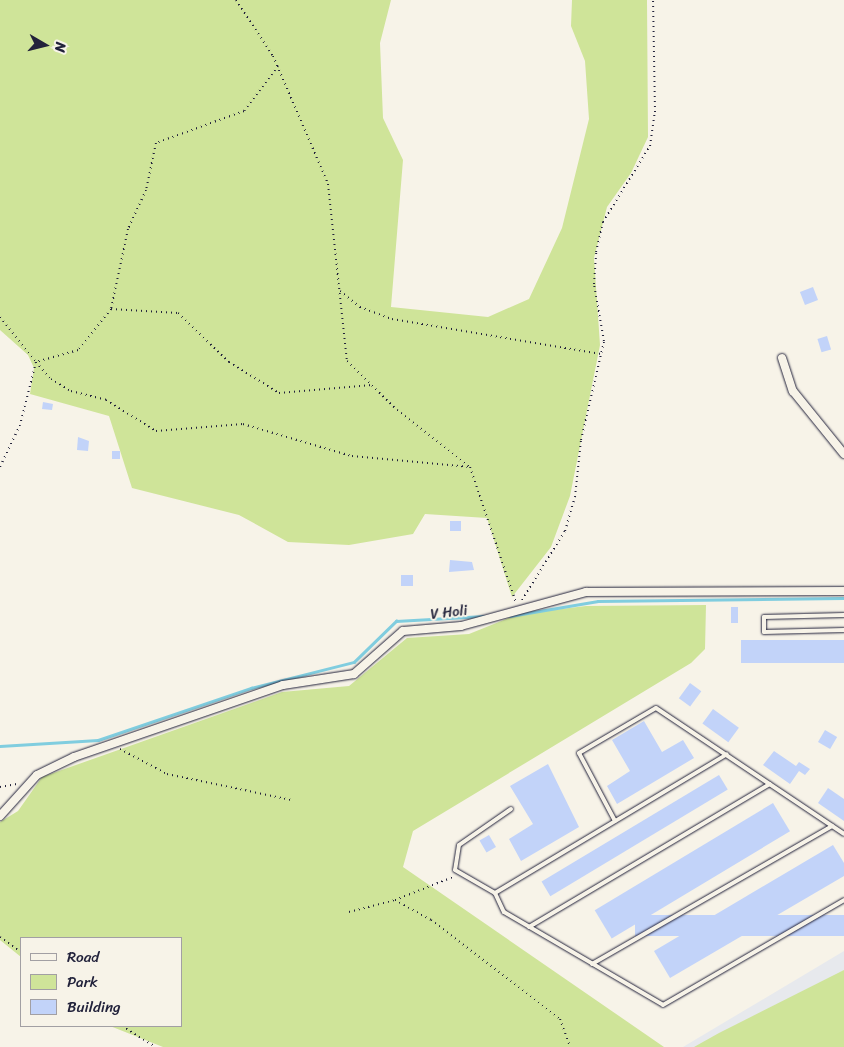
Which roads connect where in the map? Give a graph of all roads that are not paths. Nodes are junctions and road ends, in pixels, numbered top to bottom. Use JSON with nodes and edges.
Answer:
{"nodes":[{"id":1,"x":782,"y":358,"type":"dead end"},
{"id":2,"x":844,"y":454,"type":"edge"},
{"id":3,"x":844,"y":590,"type":"edge"},
{"id":4,"x":844,"y":615,"type":"edge"},
{"id":5,"x":844,"y":630,"type":"edge"},
{"id":6,"x":727,"y":754,"type":"junction"},
{"id":7,"x":770,"y":784,"type":"junction"},
{"id":8,"x":511,"y":809,"type":"dead end"},
{"id":9,"x":0,"y":816,"type":"edge"},
{"id":10,"x":615,"y":821,"type":"junction"},
{"id":11,"x":832,"y":826,"type":"junction"},
{"id":12,"x":844,"y":834,"type":"edge"},
{"id":13,"x":495,"y":893,"type":"junction"},
{"id":14,"x":844,"y":900,"type":"edge"},
{"id":15,"x":529,"y":926,"type":"junction"},
{"id":16,"x":592,"y":964,"type":"junction"}],
"edges":[{"from":1,"to":2,"type":"street"},
{"from":3,"to":9,"type":"street","name":"V Holi"},
{"from":4,"to":5,"type":"lane"},
{"from":6,"to":7,"type":"lane"},
{"from":6,"to":10,"type":"lane"},
{"from":6,"to":10,"type":"lane"},
{"from":7,"to":11,"type":"lane"},
{"from":7,"to":15,"type":"lane"},
{"from":8,"to":13,"type":"lane"},
{"from":10,"to":13,"type":"lane"},
{"from":11,"to":12,"type":"lane"},
{"from":11,"to":16,"type":"lane"},
{"from":13,"to":15,"type":"lane"},
{"from":14,"to":16,"type":"lane"},
{"from":15,"to":16,"type":"lane"}]}
